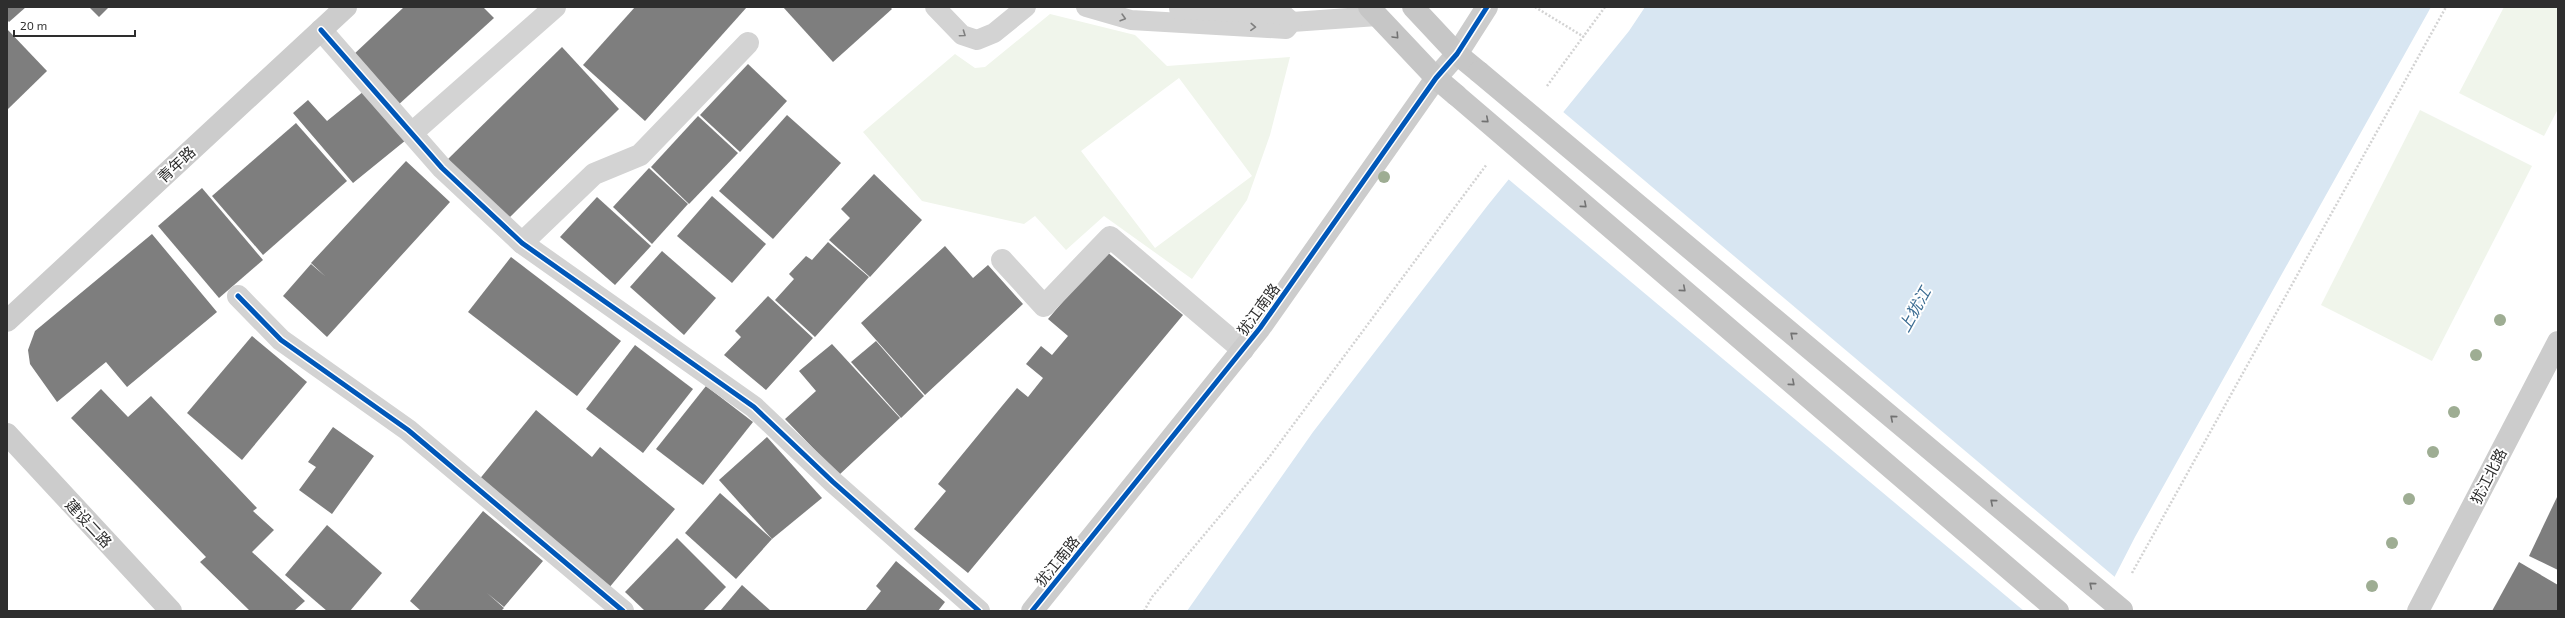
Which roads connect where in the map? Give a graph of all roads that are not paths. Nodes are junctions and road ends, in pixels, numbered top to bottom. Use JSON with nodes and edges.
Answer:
{"nodes":[{"id":1,"x":346,"y":7,"type":"edge"},
{"id":2,"x":555,"y":7,"type":"edge"},
{"id":3,"x":935,"y":7,"type":"edge"},
{"id":4,"x":1026,"y":7,"type":"edge"},
{"id":5,"x":1086,"y":7,"type":"edge"},
{"id":6,"x":1141,"y":7,"type":"edge"},
{"id":7,"x":1413,"y":7,"type":"edge"},
{"id":8,"x":1487,"y":7,"type":"edge"},
{"id":9,"x":1373,"y":11,"type":"edge"},
{"id":10,"x":1292,"y":22,"type":"junction"},
{"id":11,"x":321,"y":30,"type":"junction"},
{"id":12,"x":748,"y":43,"type":"dead end"},
{"id":13,"x":1457,"y":54,"type":"junction"},
{"id":14,"x":1436,"y":78,"type":"junction"},
{"id":15,"x":412,"y":133,"type":"junction"},
{"id":16,"x":522,"y":243,"type":"junction"},
{"id":17,"x":1002,"y":260,"type":"dead end"},
{"id":18,"x":238,"y":296,"type":"dead end"},
{"id":19,"x":7,"y":321,"type":"edge"},
{"id":20,"x":2558,"y":342,"type":"edge"},
{"id":21,"x":1243,"y":350,"type":"junction"},
{"id":22,"x":7,"y":434,"type":"edge"},
{"id":23,"x":171,"y":611,"type":"edge"},
{"id":24,"x":624,"y":611,"type":"edge"},
{"id":25,"x":978,"y":611,"type":"edge"},
{"id":26,"x":1032,"y":611,"type":"edge"},
{"id":27,"x":2058,"y":611,"type":"edge"},
{"id":28,"x":2123,"y":611,"type":"edge"},
{"id":29,"x":2418,"y":611,"type":"edge"}],
"edges":[{"from":1,"to":11,"type":"street","name":"青年路"},
{"from":2,"to":15,"type":"street"},
{"from":3,"to":4,"type":"lane","one_way":true},
{"from":5,"to":10,"type":"lane","one_way":true},
{"from":6,"to":10,"type":"lane"},
{"from":7,"to":13,"type":"main road"},
{"from":8,"to":13,"type":"street","name":"犹江南路"},
{"from":9,"to":10,"type":"lane"},
{"from":9,"to":14,"type":"main road","one_way":true},
{"from":11,"to":15,"type":"street"},
{"from":11,"to":19,"type":"street","name":"青年路"},
{"from":12,"to":16,"type":"street"},
{"from":13,"to":14,"type":"street","name":"犹江南路"},
{"from":28,"to":13,"type":"main road","one_way":true,"bridge":true},
{"from":14,"to":21,"type":"street","name":"犹江南路"},
{"from":14,"to":27,"type":"main road","one_way":true,"bridge":true},
{"from":15,"to":16,"type":"street"},
{"from":16,"to":25,"type":"street"},
{"from":17,"to":21,"type":"street"},
{"from":18,"to":24,"type":"street"},
{"from":20,"to":29,"type":"street","name":"犹江北路"},
{"from":21,"to":26,"type":"street","name":"犹江南路"},
{"from":22,"to":23,"type":"street","name":"建设二路"}]}
